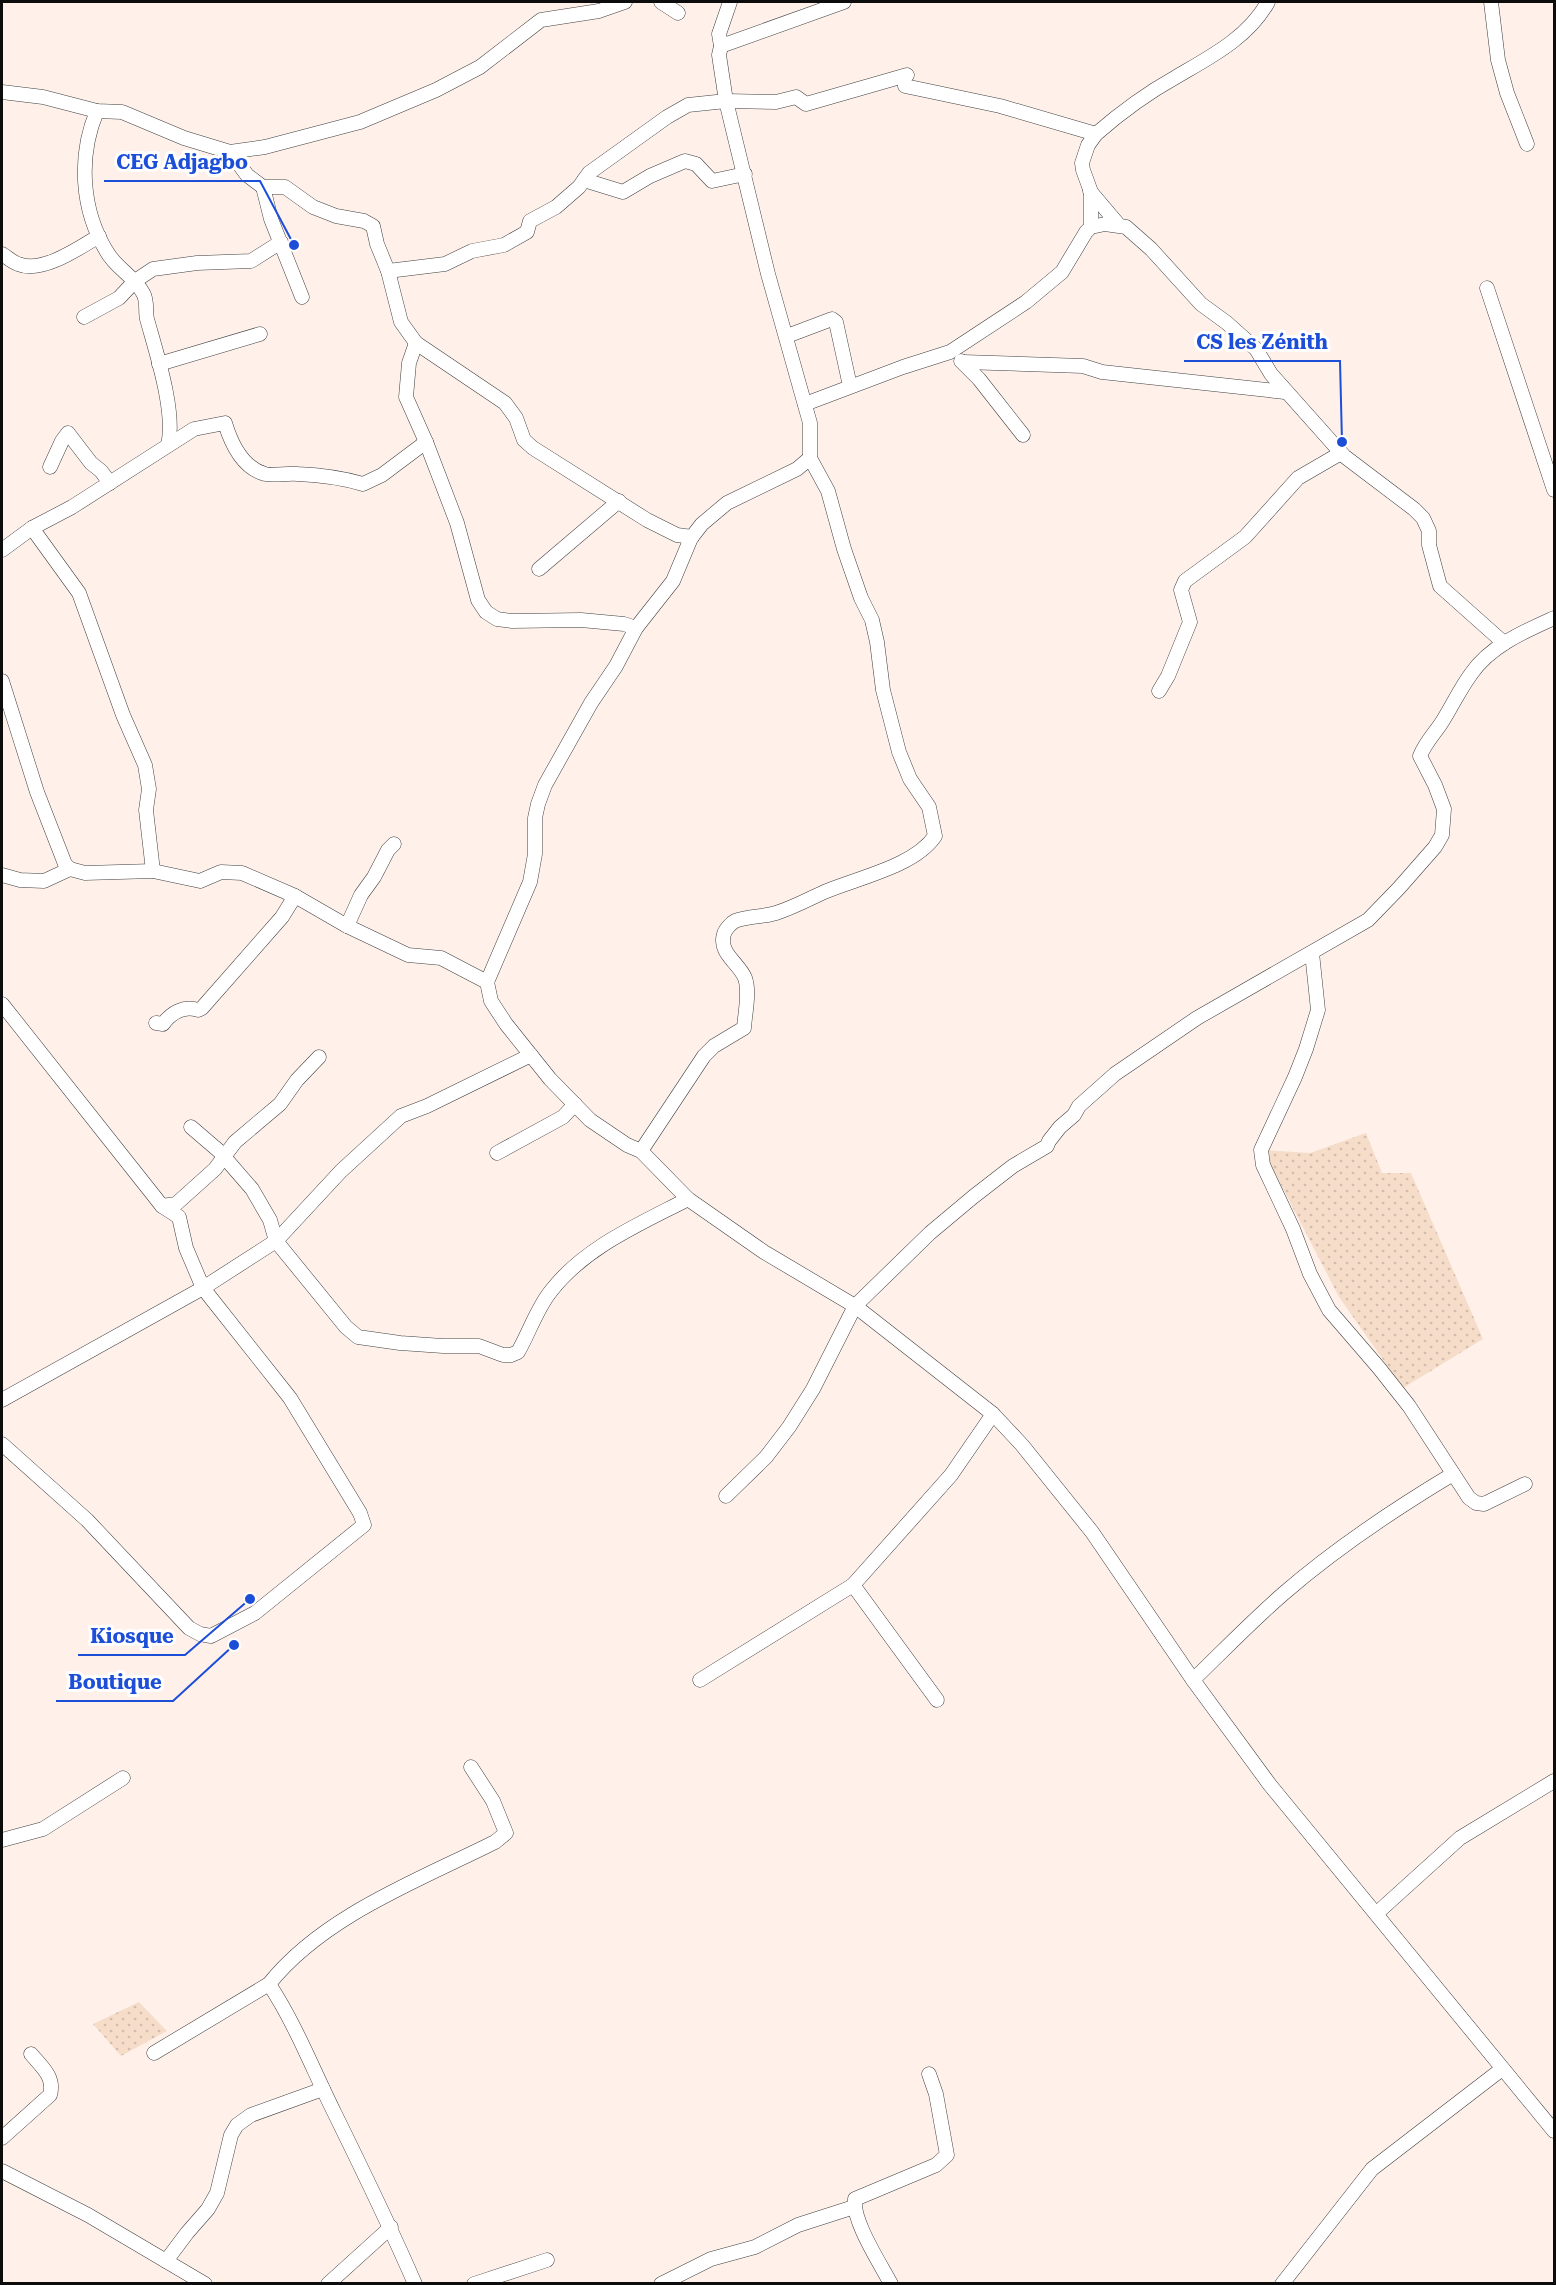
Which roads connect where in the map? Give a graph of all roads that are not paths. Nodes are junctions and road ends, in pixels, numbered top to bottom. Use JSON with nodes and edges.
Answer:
{"nodes":[{"id":1,"x":625,"y":2,"type":"edge"},
{"id":2,"x":661,"y":2,"type":"edge"},
{"id":3,"x":730,"y":2,"type":"edge"},
{"id":4,"x":844,"y":2,"type":"edge"},
{"id":5,"x":1268,"y":2,"type":"edge"},
{"id":6,"x":1491,"y":2,"type":"edge"},
{"id":7,"x":678,"y":13,"type":"dead end"},
{"id":8,"x":721,"y":46,"type":"junction"},
{"id":9,"x":2,"y":92,"type":"edge"},
{"id":10,"x":726,"y":101,"type":"junction"},
{"id":11,"x":97,"y":111,"type":"junction"},
{"id":12,"x":1096,"y":134,"type":"junction"},
{"id":13,"x":1527,"y":144,"type":"dead end"},
{"id":14,"x":230,"y":152,"type":"junction"},
{"id":15,"x":745,"y":174,"type":"junction"},
{"id":16,"x":584,"y":180,"type":"junction"},
{"id":17,"x":263,"y":187,"type":"junction"},
{"id":18,"x":1090,"y":191,"type":"junction"},
{"id":19,"x":1118,"y":224,"type":"junction"},
{"id":20,"x":1091,"y":227,"type":"junction"},
{"id":21,"x":99,"y":236,"type":"junction"},
{"id":22,"x":281,"y":242,"type":"junction"},
{"id":23,"x":2,"y":254,"type":"edge"},
{"id":24,"x":388,"y":271,"type":"junction"},
{"id":25,"x":135,"y":281,"type":"junction"},
{"id":26,"x":1487,"y":288,"type":"dead end"},
{"id":27,"x":302,"y":297,"type":"dead end"},
{"id":28,"x":84,"y":317,"type":"dead end"},
{"id":29,"x":260,"y":334,"type":"dead end"},
{"id":30,"x":787,"y":336,"type":"junction"},
{"id":31,"x":416,"y":343,"type":"junction"},
{"id":32,"x":950,"y":352,"type":"junction"},
{"id":33,"x":963,"y":362,"type":"junction"},
{"id":34,"x":159,"y":364,"type":"junction"},
{"id":35,"x":850,"y":386,"type":"junction"},
{"id":36,"x":1285,"y":392,"type":"junction"},
{"id":37,"x":805,"y":404,"type":"junction"},
{"id":38,"x":1023,"y":435,"type":"dead end"},
{"id":39,"x":426,"y":442,"type":"junction"},
{"id":40,"x":168,"y":445,"type":"junction"},
{"id":41,"x":1341,"y":453,"type":"junction"},
{"id":42,"x":810,"y":458,"type":"junction"},
{"id":43,"x":50,"y":467,"type":"dead end"},
{"id":44,"x":110,"y":483,"type":"junction"},
{"id":45,"x":1554,"y":489,"type":"edge"},
{"id":46,"x":619,"y":501,"type":"junction"},
{"id":47,"x":32,"y":528,"type":"junction"},
{"id":48,"x":692,"y":537,"type":"junction"},
{"id":49,"x":2,"y":550,"type":"edge"},
{"id":50,"x":539,"y":569,"type":"dead end"},
{"id":51,"x":1554,"y":618,"type":"edge"},
{"id":52,"x":636,"y":628,"type":"junction"},
{"id":53,"x":1504,"y":644,"type":"junction"},
{"id":54,"x":2,"y":681,"type":"edge"},
{"id":55,"x":1159,"y":691,"type":"dead end"},
{"id":56,"x":394,"y":844,"type":"dead end"},
{"id":57,"x":70,"y":869,"type":"junction"},
{"id":58,"x":153,"y":871,"type":"junction"},
{"id":59,"x":2,"y":874,"type":"edge"},
{"id":60,"x":295,"y":896,"type":"junction"},
{"id":61,"x":347,"y":926,"type":"junction"},
{"id":62,"x":1312,"y":953,"type":"junction"},
{"id":63,"x":487,"y":982,"type":"junction"},
{"id":64,"x":2,"y":1004,"type":"edge"},
{"id":65,"x":156,"y":1023,"type":"dead end"},
{"id":66,"x":531,"y":1055,"type":"junction"},
{"id":67,"x":319,"y":1057,"type":"dead end"},
{"id":68,"x":575,"y":1104,"type":"junction"},
{"id":69,"x":191,"y":1127,"type":"dead end"},
{"id":70,"x":641,"y":1151,"type":"junction"},
{"id":71,"x":497,"y":1153,"type":"dead end"},
{"id":72,"x":224,"y":1155,"type":"junction"},
{"id":73,"x":688,"y":1199,"type":"junction"},
{"id":74,"x":162,"y":1206,"type":"junction"},
{"id":75,"x":276,"y":1241,"type":"junction"},
{"id":76,"x":203,"y":1288,"type":"junction"},
{"id":77,"x":855,"y":1306,"type":"junction"},
{"id":78,"x":2,"y":1400,"type":"edge"},
{"id":79,"x":993,"y":1414,"type":"junction"},
{"id":80,"x":2,"y":1444,"type":"edge"},
{"id":81,"x":1453,"y":1474,"type":"junction"},
{"id":82,"x":1525,"y":1484,"type":"dead end"},
{"id":83,"x":726,"y":1496,"type":"dead end"},
{"id":84,"x":853,"y":1585,"type":"junction"},
{"id":85,"x":700,"y":1680,"type":"dead end"},
{"id":86,"x":1193,"y":1680,"type":"junction"},
{"id":87,"x":937,"y":1700,"type":"dead end"},
{"id":88,"x":471,"y":1767,"type":"dead end"},
{"id":89,"x":123,"y":1778,"type":"dead end"},
{"id":90,"x":1554,"y":1781,"type":"edge"},
{"id":91,"x":2,"y":1840,"type":"edge"},
{"id":92,"x":1377,"y":1913,"type":"junction"},
{"id":93,"x":269,"y":1984,"type":"junction"},
{"id":94,"x":154,"y":2053,"type":"dead end"},
{"id":95,"x":31,"y":2054,"type":"dead end"},
{"id":96,"x":1502,"y":2069,"type":"junction"},
{"id":97,"x":929,"y":2074,"type":"dead end"},
{"id":98,"x":323,"y":2089,"type":"junction"},
{"id":99,"x":1554,"y":2131,"type":"edge"},
{"id":100,"x":2,"y":2138,"type":"edge"},
{"id":101,"x":2,"y":2171,"type":"edge"},
{"id":102,"x":854,"y":2207,"type":"junction"},
{"id":103,"x":391,"y":2227,"type":"junction"},
{"id":104,"x":547,"y":2260,"type":"dead end"},
{"id":105,"x":166,"y":2261,"type":"junction"},
{"id":106,"x":205,"y":2283,"type":"edge"},
{"id":107,"x":328,"y":2283,"type":"edge"},
{"id":108,"x":415,"y":2283,"type":"edge"},
{"id":109,"x":474,"y":2283,"type":"edge"},
{"id":110,"x":661,"y":2283,"type":"edge"},
{"id":111,"x":891,"y":2283,"type":"edge"},
{"id":112,"x":1282,"y":2283,"type":"edge"}],
"edges":[{"from":1,"to":14,"type":"street"},
{"from":2,"to":7,"type":"street"},
{"from":3,"to":8,"type":"street"},
{"from":4,"to":8,"type":"street"},
{"from":5,"to":12,"type":"street"},
{"from":6,"to":13,"type":"street"},
{"from":8,"to":10,"type":"street"},
{"from":9,"to":11,"type":"street"},
{"from":10,"to":12,"type":"street"},
{"from":10,"to":15,"type":"street"},
{"from":10,"to":16,"type":"street"},
{"from":11,"to":14,"type":"street"},
{"from":11,"to":21,"type":"street"},
{"from":12,"to":18,"type":"street"},
{"from":14,"to":17,"type":"street"},
{"from":15,"to":16,"type":"street"},
{"from":15,"to":30,"type":"street"},
{"from":16,"to":24,"type":"street"},
{"from":17,"to":22,"type":"street"},
{"from":17,"to":24,"type":"street"},
{"from":18,"to":19,"type":"street"},
{"from":18,"to":20,"type":"street"},
{"from":19,"to":20,"type":"street"},
{"from":19,"to":36,"type":"street"},
{"from":20,"to":32,"type":"street"},
{"from":21,"to":23,"type":"street"},
{"from":21,"to":25,"type":"street"},
{"from":22,"to":25,"type":"street"},
{"from":22,"to":27,"type":"street"},
{"from":24,"to":31,"type":"street"},
{"from":25,"to":28,"type":"street"},
{"from":25,"to":34,"type":"street"},
{"from":26,"to":45,"type":"street"},
{"from":29,"to":34,"type":"street"},
{"from":30,"to":35,"type":"street"},
{"from":30,"to":37,"type":"street"},
{"from":31,"to":39,"type":"street"},
{"from":31,"to":46,"type":"street"},
{"from":32,"to":33,"type":"street"},
{"from":32,"to":35,"type":"street"},
{"from":33,"to":36,"type":"street"},
{"from":33,"to":38,"type":"street"},
{"from":34,"to":40,"type":"street"},
{"from":35,"to":37,"type":"street"},
{"from":36,"to":41,"type":"street"},
{"from":37,"to":42,"type":"street"},
{"from":39,"to":40,"type":"street"},
{"from":39,"to":52,"type":"street"},
{"from":40,"to":44,"type":"street"},
{"from":41,"to":53,"type":"street"},
{"from":41,"to":55,"type":"street"},
{"from":42,"to":48,"type":"street"},
{"from":42,"to":70,"type":"street"},
{"from":43,"to":44,"type":"street"},
{"from":44,"to":47,"type":"street"},
{"from":46,"to":48,"type":"street"},
{"from":46,"to":50,"type":"street"},
{"from":47,"to":49,"type":"street"},
{"from":47,"to":58,"type":"street"},
{"from":48,"to":52,"type":"street"},
{"from":51,"to":53,"type":"street"},
{"from":52,"to":63,"type":"street"},
{"from":53,"to":62,"type":"street"},
{"from":54,"to":57,"type":"street"},
{"from":56,"to":61,"type":"street"},
{"from":57,"to":58,"type":"street"},
{"from":57,"to":59,"type":"street"},
{"from":58,"to":60,"type":"street"},
{"from":60,"to":61,"type":"street"},
{"from":60,"to":65,"type":"street"},
{"from":61,"to":63,"type":"street"},
{"from":62,"to":77,"type":"street"},
{"from":62,"to":81,"type":"street"},
{"from":63,"to":66,"type":"street"},
{"from":64,"to":74,"type":"street"},
{"from":66,"to":68,"type":"street"},
{"from":66,"to":75,"type":"street"},
{"from":67,"to":72,"type":"street"},
{"from":68,"to":70,"type":"street"},
{"from":68,"to":71,"type":"street"},
{"from":69,"to":72,"type":"street"},
{"from":70,"to":73,"type":"street"},
{"from":72,"to":74,"type":"street"},
{"from":72,"to":75,"type":"street"},
{"from":73,"to":75,"type":"street"},
{"from":73,"to":77,"type":"street"},
{"from":74,"to":76,"type":"street"},
{"from":75,"to":76,"type":"street"},
{"from":76,"to":78,"type":"street"},
{"from":76,"to":80,"type":"street"},
{"from":77,"to":79,"type":"street"},
{"from":77,"to":83,"type":"street"},
{"from":79,"to":84,"type":"street"},
{"from":79,"to":86,"type":"street"},
{"from":81,"to":82,"type":"street"},
{"from":81,"to":86,"type":"street"},
{"from":84,"to":85,"type":"street"},
{"from":84,"to":87,"type":"street"},
{"from":86,"to":92,"type":"street"},
{"from":88,"to":93,"type":"street"},
{"from":89,"to":91,"type":"street"},
{"from":90,"to":92,"type":"street"},
{"from":92,"to":96,"type":"street"},
{"from":93,"to":94,"type":"street"},
{"from":93,"to":98,"type":"street"},
{"from":95,"to":100,"type":"street"},
{"from":96,"to":99,"type":"street"},
{"from":96,"to":112,"type":"street"},
{"from":97,"to":102,"type":"street"},
{"from":98,"to":103,"type":"street"},
{"from":98,"to":105,"type":"street"},
{"from":101,"to":105,"type":"street"},
{"from":102,"to":110,"type":"street"},
{"from":102,"to":111,"type":"street"},
{"from":103,"to":107,"type":"street"},
{"from":103,"to":108,"type":"street"},
{"from":104,"to":109,"type":"street"},
{"from":105,"to":106,"type":"street"}]}
